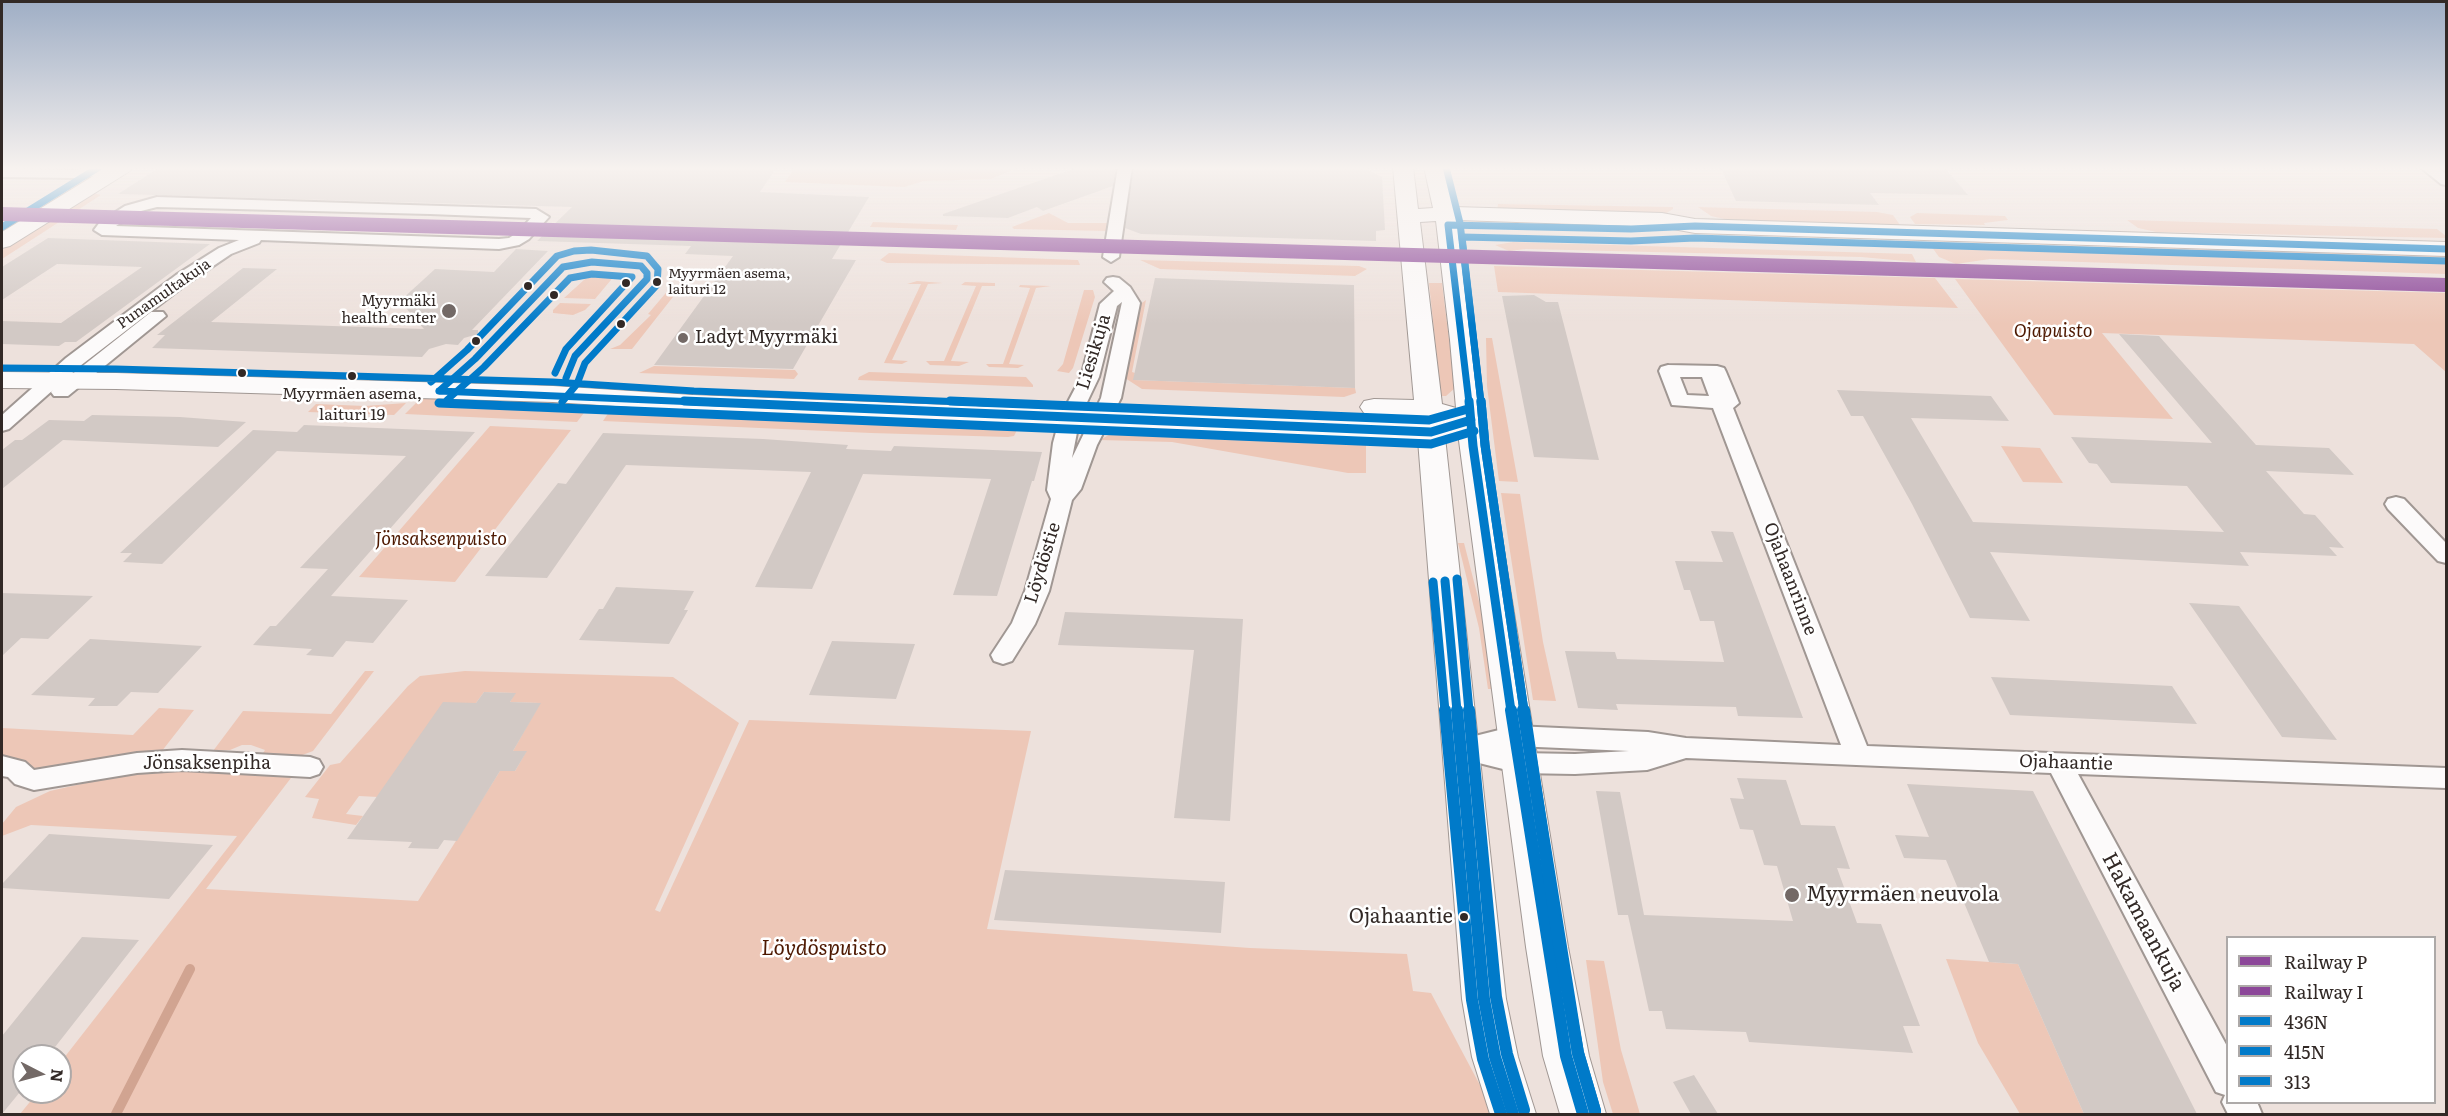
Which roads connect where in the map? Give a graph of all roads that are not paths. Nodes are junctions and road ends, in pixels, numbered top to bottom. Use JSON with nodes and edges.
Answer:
{"nodes":[{"id":1,"x":36,"y":219,"type":"edge"},
{"id":2,"x":116,"y":219,"type":"edge"},
{"id":3,"x":288,"y":219,"type":"edge"},
{"id":4,"x":539,"y":219,"type":"edge"},
{"id":5,"x":1117,"y":219,"type":"edge"},
{"id":6,"x":1408,"y":219,"type":"edge"},
{"id":7,"x":1447,"y":219,"type":"edge"},
{"id":8,"x":1448,"y":219,"type":"edge"},
{"id":9,"x":261,"y":237,"type":"junction"},
{"id":10,"x":2,"y":241,"type":"edge"},
{"id":11,"x":2446,"y":249,"type":"edge"},
{"id":12,"x":1111,"y":257,"type":"dead end"},
{"id":13,"x":2,"y":359,"type":"edge"},
{"id":14,"x":74,"y":372,"type":"junction"},
{"id":15,"x":2,"y":380,"type":"edge"},
{"id":16,"x":1722,"y":403,"type":"junction"},
{"id":17,"x":1075,"y":407,"type":"junction"},
{"id":18,"x":1106,"y":408,"type":"junction"},
{"id":19,"x":1430,"y":420,"type":"junction"},
{"id":20,"x":1471,"y":420,"type":"junction"},
{"id":21,"x":2,"y":425,"type":"edge"},
{"id":22,"x":2,"y":433,"type":"edge"},
{"id":23,"x":1062,"y":499,"type":"junction"},
{"id":24,"x":2396,"y":504,"type":"dead end"},
{"id":25,"x":2446,"y":556,"type":"edge"},
{"id":26,"x":1003,"y":655,"type":"dead end"},
{"id":27,"x":1460,"y":749,"type":"junction"},
{"id":28,"x":1517,"y":750,"type":"junction"},
{"id":29,"x":1858,"y":755,"type":"junction"},
{"id":30,"x":2059,"y":763,"type":"junction"},
{"id":31,"x":2,"y":765,"type":"edge"},
{"id":32,"x":310,"y":767,"type":"dead end"},
{"id":33,"x":2446,"y":778,"type":"edge"},
{"id":34,"x":2226,"y":1077,"type":"edge"},
{"id":35,"x":1513,"y":1114,"type":"edge"},
{"id":36,"x":1583,"y":1114,"type":"edge"}],
"edges":[{"from":1,"to":10,"type":"main road"},
{"from":2,"to":9,"type":"street"},
{"from":3,"to":9,"type":"street","name":"Punamultakuja"},
{"from":4,"to":9,"type":"street"},
{"from":5,"to":12,"type":"street"},
{"from":6,"to":19,"type":"main road"},
{"from":7,"to":20,"type":"main road"},
{"from":8,"to":11,"type":"main road"},
{"from":9,"to":14,"type":"street","name":"Punamultakuja"},
{"from":9,"to":14,"type":"street","name":"Punamultakuja"},
{"from":13,"to":14,"type":"main road"},
{"from":14,"to":15,"type":"main road"},
{"from":14,"to":17,"type":"main road"},
{"from":14,"to":21,"type":"street"},
{"from":14,"to":22,"type":"street"},
{"from":16,"to":16,"type":"street","name":"Ojahaanrinne"},
{"from":16,"to":29,"type":"street","name":"Ojahaanrinne"},
{"from":17,"to":18,"type":"main road"},
{"from":17,"to":18,"type":"street","name":"Liesikuja"},
{"from":17,"to":23,"type":"street","name":"Löydöstie"},
{"from":18,"to":19,"type":"main road"},
{"from":18,"to":23,"type":"street","name":"Löydöstie"},
{"from":19,"to":20,"type":"main road"},
{"from":19,"to":27,"type":"main road"},
{"from":20,"to":28,"type":"main road"},
{"from":23,"to":26,"type":"street","name":"Löydöstie"},
{"from":24,"to":25,"type":"street"},
{"from":27,"to":28,"type":"street","name":"Ojahaantie"},
{"from":27,"to":35,"type":"main road"},
{"from":28,"to":29,"type":"street","name":"Ojahaantie"},
{"from":28,"to":36,"type":"main road"},
{"from":29,"to":30,"type":"street","name":"Ojahaantie"},
{"from":30,"to":33,"type":"street","name":"Ojahaantie"},
{"from":30,"to":34,"type":"street","name":"Hakamaankuja"},
{"from":31,"to":32,"type":"street","name":"Jönsaksenpiha"}]}
